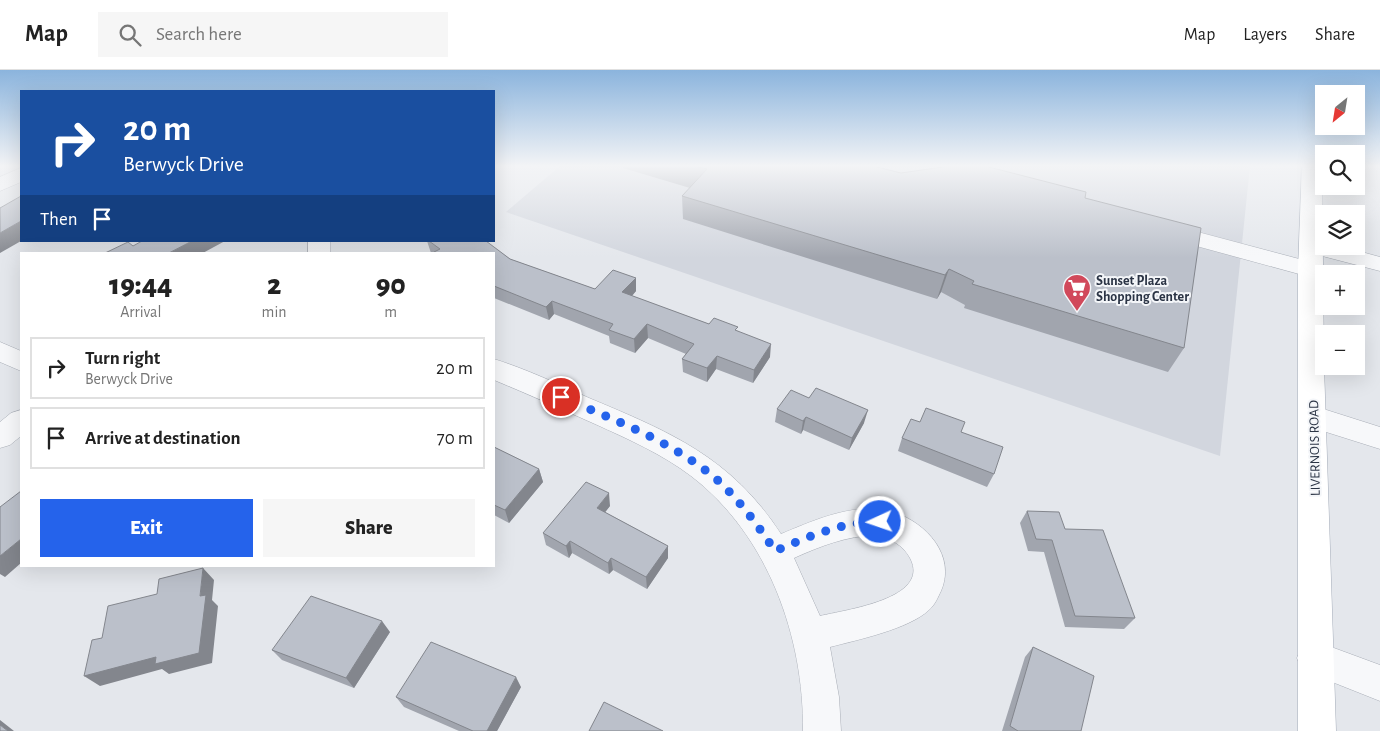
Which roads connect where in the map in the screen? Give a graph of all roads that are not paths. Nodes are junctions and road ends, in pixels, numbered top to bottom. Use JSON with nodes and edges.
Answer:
{"nodes":[{"id":1,"x":1311,"y":197,"type":"edge"},
{"id":2,"x":1148,"y":226,"type":"edge"},
{"id":3,"x":1310,"y":257,"type":"junction"},
{"id":4,"x":1380,"y":264,"type":"edge"},
{"id":5,"x":0,"y":351,"type":"edge"},
{"id":6,"x":20,"y":361,"type":"edge"},
{"id":7,"x":495,"y":369,"type":"edge"},
{"id":8,"x":1314,"y":417,"type":"junction"},
{"id":9,"x":20,"y":422,"type":"edge"},
{"id":10,"x":0,"y":436,"type":"edge"},
{"id":11,"x":1380,"y":438,"type":"edge"},
{"id":12,"x":775,"y":551,"type":"junction"},
{"id":13,"x":809,"y":635,"type":"junction"},
{"id":14,"x":1315,"y":658,"type":"junction"},
{"id":15,"x":1380,"y":683,"type":"edge"},
{"id":16,"x":822,"y":731,"type":"edge"},
{"id":17,"x":1317,"y":731,"type":"edge"}],
"edges":[{"from":1,"to":3,"type":"main road","name":"LIVERNOIS ROAD"},
{"from":2,"to":3,"type":"street"},
{"from":3,"to":4,"type":"street"},
{"from":3,"to":8,"type":"main road","name":"LIVERNOIS ROAD"},
{"from":5,"to":6,"type":"street"},
{"from":7,"to":12,"type":"street"},
{"from":8,"to":11,"type":"street"},
{"from":8,"to":14,"type":"main road","name":"LIVERNOIS ROAD"},
{"from":9,"to":10,"type":"street"},
{"from":12,"to":13,"type":"street"},
{"from":12,"to":13,"type":"street"},
{"from":13,"to":16,"type":"street"},
{"from":14,"to":15,"type":"street"},
{"from":14,"to":17,"type":"main road","name":"LIVERNOIS ROAD"}]}
